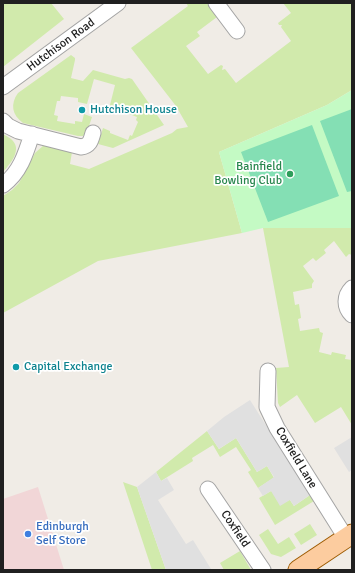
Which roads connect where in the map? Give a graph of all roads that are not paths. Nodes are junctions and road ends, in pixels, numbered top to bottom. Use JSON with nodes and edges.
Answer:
{"nodes":[{"id":1,"x":118,"y":3,"type":"edge"},
{"id":2,"x":216,"y":3,"type":"edge"},
{"id":3,"x":237,"y":31,"type":"dead end"},
{"id":4,"x":3,"y":87,"type":"edge"},
{"id":5,"x":3,"y":121,"type":"edge"},
{"id":6,"x":93,"y":133,"type":"dead end"},
{"id":7,"x":32,"y":134,"type":"junction"},
{"id":8,"x":3,"y":185,"type":"edge"},
{"id":9,"x":352,"y":288,"type":"edge"},
{"id":10,"x":352,"y":314,"type":"edge"},
{"id":11,"x":268,"y":371,"type":"dead end"},
{"id":12,"x":208,"y":489,"type":"dead end"},
{"id":13,"x":349,"y":536,"type":"edge"},
{"id":14,"x":263,"y":570,"type":"edge"},
{"id":15,"x":298,"y":570,"type":"edge"}],
"edges":[{"from":1,"to":4,"type":"street","name":"Hutchison Road"},
{"from":2,"to":3,"type":"street"},
{"from":5,"to":7,"type":"street"},
{"from":6,"to":7,"type":"street"},
{"from":7,"to":8,"type":"street"},
{"from":9,"to":10,"type":"street"},
{"from":11,"to":13,"type":"street","name":"Coxfield Lane"},
{"from":12,"to":14,"type":"street","name":"Coxfield"},
{"from":13,"to":15,"type":"main road"}]}
